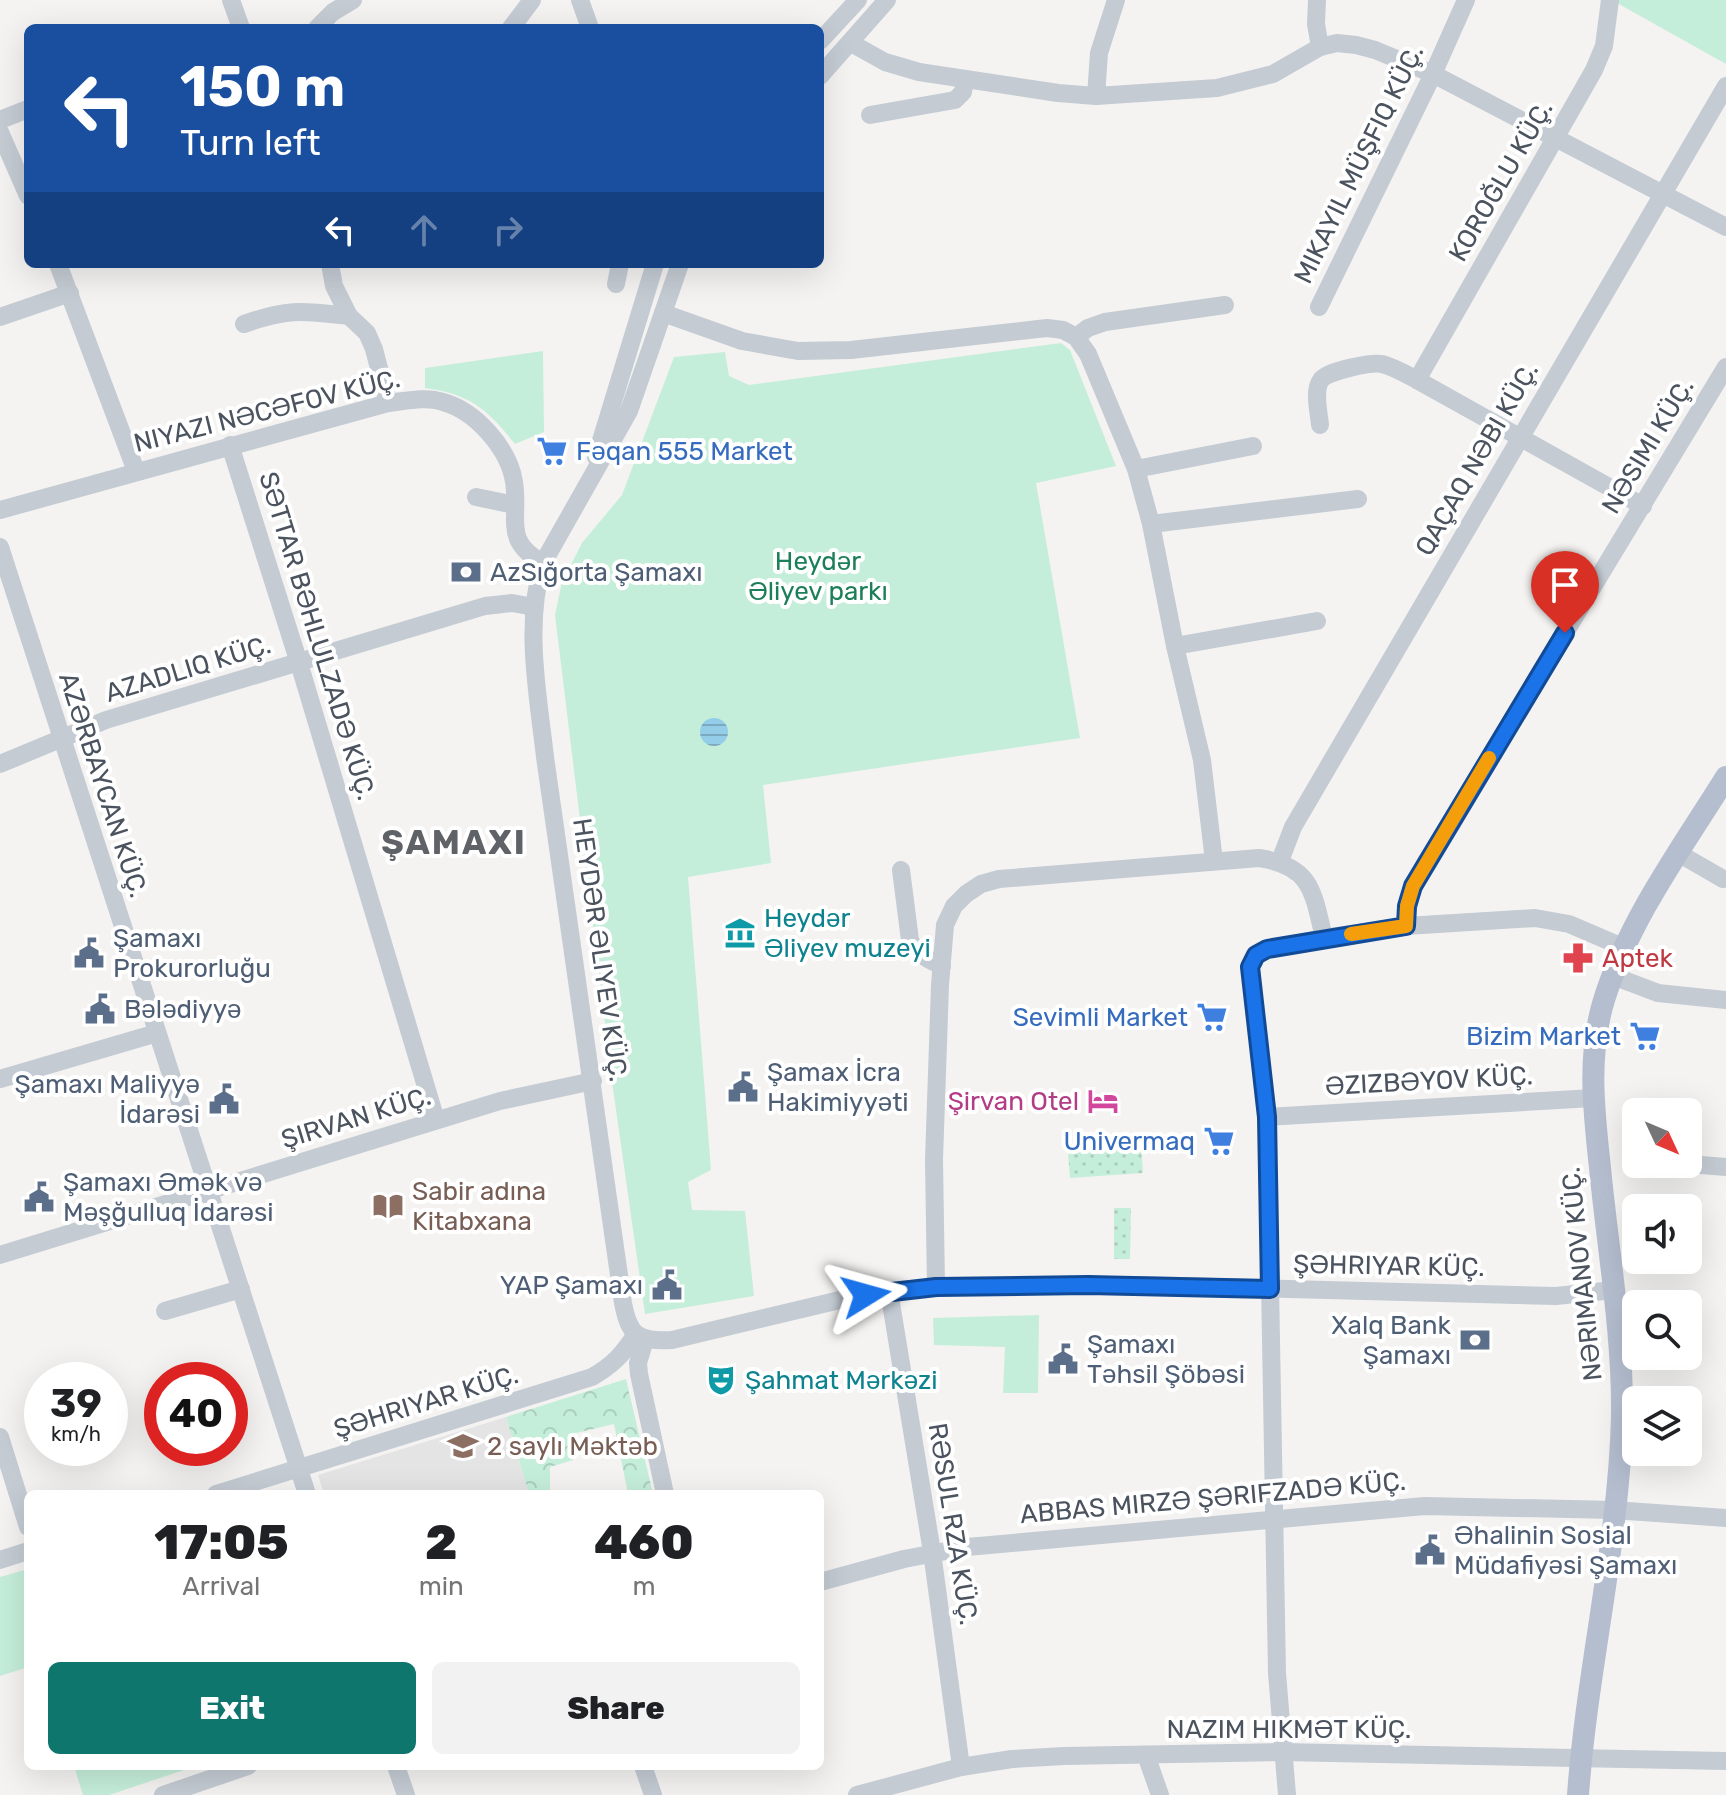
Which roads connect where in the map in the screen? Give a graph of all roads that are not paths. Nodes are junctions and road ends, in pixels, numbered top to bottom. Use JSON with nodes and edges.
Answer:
{"nodes":[{"id":1,"x":231,"y":0,"type":"edge"},
{"id":2,"x":353,"y":0,"type":"edge"},
{"id":3,"x":532,"y":0,"type":"edge"},
{"id":4,"x":580,"y":0,"type":"edge"},
{"id":5,"x":858,"y":0,"type":"edge"},
{"id":6,"x":887,"y":0,"type":"edge"},
{"id":7,"x":1116,"y":0,"type":"edge"},
{"id":8,"x":1317,"y":0,"type":"edge"},
{"id":9,"x":1466,"y":0,"type":"edge"},
{"id":10,"x":1610,"y":0,"type":"edge"},
{"id":11,"x":240,"y":24,"type":"edge"},
{"id":12,"x":321,"y":24,"type":"edge"},
{"id":13,"x":514,"y":24,"type":"edge"},
{"id":14,"x":589,"y":24,"type":"edge"},
{"id":15,"x":824,"y":37,"type":"edge"},
{"id":16,"x":851,"y":43,"type":"junction"},
{"id":17,"x":1320,"y":47,"type":"junction"},
{"id":18,"x":824,"y":72,"type":"edge"},
{"id":19,"x":1433,"y":74,"type":"junction"},
{"id":20,"x":965,"y":79,"type":"junction"},
{"id":21,"x":1726,"y":86,"type":"edge"},
{"id":22,"x":1096,"y":96,"type":"junction"},
{"id":23,"x":24,"y":111,"type":"edge"},
{"id":24,"x":870,"y":115,"type":"dead end"},
{"id":25,"x":0,"y":120,"type":"edge"},
{"id":26,"x":0,"y":132,"type":"edge"},
{"id":27,"x":1557,"y":137,"type":"junction"},
{"id":28,"x":24,"y":187,"type":"edge"},
{"id":29,"x":1665,"y":193,"type":"junction"},
{"id":30,"x":1726,"y":227,"type":"edge"},
{"id":31,"x":60,"y":268,"type":"edge"},
{"id":32,"x":331,"y":268,"type":"edge"},
{"id":33,"x":619,"y":268,"type":"edge"},
{"id":34,"x":654,"y":268,"type":"edge"},
{"id":35,"x":679,"y":268,"type":"edge"},
{"id":36,"x":616,"y":284,"type":"dead end"},
{"id":37,"x":70,"y":293,"type":"junction"},
{"id":38,"x":1225,"y":305,"type":"dead end"},
{"id":39,"x":1319,"y":307,"type":"dead end"},
{"id":40,"x":663,"y":313,"type":"junction"},
{"id":41,"x":349,"y":316,"type":"junction"},
{"id":42,"x":0,"y":317,"type":"edge"},
{"id":43,"x":244,"y":324,"type":"dead end"},
{"id":44,"x":1076,"y":337,"type":"junction"},
{"id":45,"x":1726,"y":367,"type":"edge"},
{"id":46,"x":1417,"y":380,"type":"junction"},
{"id":47,"x":388,"y":403,"type":"junction"},
{"id":48,"x":1320,"y":425,"type":"dead end"},
{"id":49,"x":1520,"y":437,"type":"junction"},
{"id":50,"x":230,"y":445,"type":"junction"},
{"id":51,"x":1253,"y":446,"type":"dead end"},
{"id":52,"x":1136,"y":469,"type":"junction"},
{"id":53,"x":136,"y":471,"type":"junction"},
{"id":54,"x":589,"y":483,"type":"junction"},
{"id":55,"x":476,"y":497,"type":"dead end"},
{"id":56,"x":1358,"y":499,"type":"dead end"},
{"id":57,"x":515,"y":505,"type":"junction"},
{"id":58,"x":1643,"y":506,"type":"junction"},
{"id":59,"x":0,"y":510,"type":"edge"},
{"id":60,"x":1151,"y":524,"type":"junction"},
{"id":61,"x":0,"y":547,"type":"edge"},
{"id":62,"x":543,"y":563,"type":"junction"},
{"id":63,"x":534,"y":607,"type":"junction"},
{"id":64,"x":1317,"y":621,"type":"dead end"},
{"id":65,"x":1175,"y":646,"type":"junction"},
{"id":66,"x":299,"y":663,"type":"junction"},
{"id":67,"x":60,"y":737,"type":"junction"},
{"id":68,"x":0,"y":764,"type":"edge"},
{"id":69,"x":1726,"y":777,"type":"edge"},
{"id":70,"x":1678,"y":853,"type":"junction"},
{"id":71,"x":1214,"y":861,"type":"junction"},
{"id":72,"x":1280,"y":861,"type":"junction"},
{"id":73,"x":901,"y":870,"type":"dead end"},
{"id":74,"x":1723,"y":879,"type":"dead end"},
{"id":75,"x":1406,"y":926,"type":"junction"},
{"id":76,"x":1324,"y":938,"type":"junction"},
{"id":77,"x":1625,"y":948,"type":"junction"},
{"id":78,"x":942,"y":966,"type":"junction"},
{"id":79,"x":1613,"y":976,"type":"junction"},
{"id":80,"x":1726,"y":1000,"type":"edge"},
{"id":81,"x":157,"y":1033,"type":"junction"},
{"id":82,"x":0,"y":1079,"type":"edge"},
{"id":83,"x":593,"y":1081,"type":"junction"},
{"id":84,"x":1593,"y":1098,"type":"junction"},
{"id":85,"x":1267,"y":1117,"type":"junction"},
{"id":86,"x":436,"y":1120,"type":"junction"},
{"id":87,"x":1702,"y":1165,"type":"edge"},
{"id":88,"x":1726,"y":1167,"type":"edge"},
{"id":89,"x":208,"y":1191,"type":"junction"},
{"id":90,"x":0,"y":1255,"type":"edge"},
{"id":91,"x":936,"y":1287,"type":"junction"},
{"id":92,"x":241,"y":1289,"type":"junction"},
{"id":93,"x":1270,"y":1289,"type":"junction"},
{"id":94,"x":1614,"y":1290,"type":"junction"},
{"id":95,"x":889,"y":1291,"type":"junction"},
{"id":96,"x":165,"y":1311,"type":"dead end"},
{"id":97,"x":641,"y":1337,"type":"junction"},
{"id":98,"x":0,"y":1437,"type":"edge"},
{"id":99,"x":299,"y":1469,"type":"junction"},
{"id":100,"x":229,"y":1490,"type":"edge"},
{"id":101,"x":306,"y":1490,"type":"edge"},
{"id":102,"x":664,"y":1490,"type":"edge"},
{"id":103,"x":1614,"y":1510,"type":"junction"},
{"id":104,"x":24,"y":1514,"type":"edge"},
{"id":105,"x":1274,"y":1518,"type":"junction"},
{"id":106,"x":1726,"y":1518,"type":"edge"},
{"id":107,"x":24,"y":1552,"type":"edge"},
{"id":108,"x":932,"y":1552,"type":"junction"},
{"id":109,"x":0,"y":1560,"type":"edge"},
{"id":110,"x":824,"y":1581,"type":"edge"},
{"id":111,"x":1282,"y":1752,"type":"junction"},
{"id":112,"x":1146,"y":1755,"type":"junction"},
{"id":113,"x":1580,"y":1759,"type":"junction"},
{"id":114,"x":1726,"y":1761,"type":"edge"},
{"id":115,"x":961,"y":1767,"type":"junction"},
{"id":116,"x":236,"y":1770,"type":"edge"},
{"id":117,"x":397,"y":1770,"type":"edge"},
{"id":118,"x":644,"y":1770,"type":"edge"},
{"id":119,"x":894,"y":1789,"type":"edge"},
{"id":120,"x":163,"y":1795,"type":"edge"},
{"id":121,"x":406,"y":1795,"type":"edge"},
{"id":122,"x":653,"y":1795,"type":"edge"},
{"id":123,"x":857,"y":1795,"type":"edge"},
{"id":124,"x":1160,"y":1795,"type":"edge"},
{"id":125,"x":1287,"y":1795,"type":"edge"},
{"id":126,"x":1578,"y":1795,"type":"edge"}],
"edges":[{"from":1,"to":11,"type":"street"},
{"from":2,"to":12,"type":"street"},
{"from":3,"to":13,"type":"street"},
{"from":4,"to":14,"type":"street"},
{"from":5,"to":15,"type":"street"},
{"from":6,"to":16,"type":"street"},
{"from":7,"to":22,"type":"street"},
{"from":8,"to":17,"type":"street"},
{"from":9,"to":19,"type":"street"},
{"from":10,"to":27,"type":"street","name":"KOROĞLU KÜÇ."},
{"from":16,"to":18,"type":"street"},
{"from":16,"to":20,"type":"street"},
{"from":17,"to":19,"type":"street"},
{"from":17,"to":22,"type":"street"},
{"from":19,"to":27,"type":"street"},
{"from":19,"to":39,"type":"street"},
{"from":20,"to":22,"type":"street"},
{"from":20,"to":24,"type":"street"},
{"from":21,"to":29,"type":"street","name":"QAÇAQ NƏBI KÜÇ."},
{"from":23,"to":25,"type":"street"},
{"from":26,"to":28,"type":"street"},
{"from":27,"to":29,"type":"street"},
{"from":27,"to":46,"type":"street","name":"KOROĞLU KÜÇ."},
{"from":29,"to":30,"type":"street"},
{"from":29,"to":49,"type":"street","name":"QAÇAQ NƏBI KÜÇ."},
{"from":31,"to":37,"type":"street"},
{"from":32,"to":41,"type":"street"},
{"from":33,"to":36,"type":"street"},
{"from":34,"to":54,"type":"street"},
{"from":35,"to":40,"type":"street"},
{"from":37,"to":42,"type":"street"},
{"from":37,"to":53,"type":"street"},
{"from":38,"to":44,"type":"street"},
{"from":40,"to":44,"type":"street"},
{"from":40,"to":54,"type":"street"},
{"from":41,"to":43,"type":"street"},
{"from":41,"to":47,"type":"street"},
{"from":44,"to":52,"type":"street"},
{"from":45,"to":58,"type":"street","name":"NƏSIMI KÜÇ."},
{"from":46,"to":48,"type":"street"},
{"from":46,"to":49,"type":"street"},
{"from":47,"to":50,"type":"street","name":"NIYAZI NƏCƏFOV KÜÇ."},
{"from":47,"to":57,"type":"street","name":"NIYAZI NƏCƏFOV KÜÇ."},
{"from":49,"to":58,"type":"street"},
{"from":49,"to":72,"type":"street","name":"QAÇAQ NƏBI KÜÇ."},
{"from":50,"to":53,"type":"street","name":"NIYAZI NƏCƏFOV KÜÇ."},
{"from":50,"to":66,"type":"street","name":"SƏTTAR BƏHLULZADƏ KÜÇ."},
{"from":51,"to":52,"type":"street"},
{"from":52,"to":60,"type":"street"},
{"from":53,"to":59,"type":"street","name":"NIYAZI NƏCƏFOV KÜÇ."},
{"from":54,"to":62,"type":"street","name":"HEYDƏR ƏLIYEV KÜÇ."},
{"from":55,"to":57,"type":"street"},
{"from":56,"to":60,"type":"street"},
{"from":57,"to":62,"type":"street","name":"NIYAZI NƏCƏFOV KÜÇ."},
{"from":58,"to":75,"type":"street","name":"NƏSIMI KÜÇ."},
{"from":60,"to":65,"type":"street"},
{"from":61,"to":67,"type":"street","name":"AZƏRBAYCAN KÜÇ."},
{"from":62,"to":63,"type":"street","name":"HEYDƏR ƏLIYEV KÜÇ."},
{"from":63,"to":66,"type":"street"},
{"from":63,"to":83,"type":"street","name":"HEYDƏR ƏLIYEV KÜÇ."},
{"from":64,"to":65,"type":"street"},
{"from":65,"to":71,"type":"street"},
{"from":66,"to":67,"type":"street"},
{"from":66,"to":86,"type":"street","name":"SƏTTAR BƏHLULZADƏ KÜÇ."},
{"from":67,"to":68,"type":"street"},
{"from":67,"to":81,"type":"street","name":"AZƏRBAYCAN KÜÇ."},
{"from":69,"to":70,"type":"main road","name":"NƏRIMANOV KÜÇ."},
{"from":70,"to":74,"type":"street"},
{"from":70,"to":77,"type":"main road","name":"NƏRIMANOV KÜÇ."},
{"from":71,"to":72,"type":"street"},
{"from":71,"to":78,"type":"street"},
{"from":72,"to":76,"type":"street"},
{"from":73,"to":78,"type":"street"},
{"from":75,"to":76,"type":"street"},
{"from":75,"to":77,"type":"street"},
{"from":76,"to":85,"type":"street"},
{"from":77,"to":79,"type":"main road","name":"NƏRIMANOV KÜÇ."},
{"from":78,"to":91,"type":"street"},
{"from":79,"to":80,"type":"street"},
{"from":79,"to":84,"type":"main road","name":"NƏRIMANOV KÜÇ."},
{"from":81,"to":82,"type":"street"},
{"from":81,"to":89,"type":"street","name":"AZƏRBAYCAN KÜÇ."},
{"from":83,"to":86,"type":"street","name":"ŞIRVAN KÜÇ."},
{"from":83,"to":97,"type":"street","name":"HEYDƏR ƏLIYEV KÜÇ."},
{"from":84,"to":85,"type":"street","name":"ƏZIZBƏYOV KÜÇ."},
{"from":84,"to":94,"type":"main road","name":"NƏRIMANOV KÜÇ."},
{"from":85,"to":93,"type":"street"},
{"from":86,"to":89,"type":"street","name":"ŞIRVAN KÜÇ."},
{"from":87,"to":88,"type":"street"},
{"from":89,"to":90,"type":"street","name":"ŞIRVAN KÜÇ."},
{"from":89,"to":92,"type":"street","name":"AZƏRBAYCAN KÜÇ."},
{"from":91,"to":93,"type":"street","name":"ŞƏHRIYAR KÜÇ."},
{"from":91,"to":95,"type":"street","name":"ŞƏHRIYAR KÜÇ."},
{"from":92,"to":96,"type":"street"},
{"from":92,"to":99,"type":"street","name":"AZƏRBAYCAN KÜÇ."},
{"from":93,"to":94,"type":"street","name":"ŞƏHRIYAR KÜÇ."},
{"from":93,"to":105,"type":"street"},
{"from":94,"to":103,"type":"main road","name":"NƏRIMANOV KÜÇ."},
{"from":95,"to":97,"type":"street","name":"ŞƏHRIYAR KÜÇ."},
{"from":95,"to":108,"type":"street","name":"RƏSUL RZA KÜÇ."},
{"from":97,"to":99,"type":"street","name":"ŞƏHRIYAR KÜÇ."},
{"from":97,"to":102,"type":"street","name":"HEYDƏR ƏLIYEV KÜÇ."},
{"from":98,"to":104,"type":"street"},
{"from":99,"to":100,"type":"street","name":"ŞƏHRIYAR KÜÇ."},
{"from":99,"to":101,"type":"street","name":"AZƏRBAYCAN KÜÇ."},
{"from":103,"to":105,"type":"street","name":"ABBAS MIRZƏ ŞƏRIFZADƏ KÜÇ."},
{"from":103,"to":106,"type":"street","name":"ABBAS MIRZƏ ŞƏRIFZADƏ KÜÇ."},
{"from":103,"to":113,"type":"main road","name":"NƏRIMANOV KÜÇ."},
{"from":105,"to":108,"type":"street","name":"ABBAS MIRZƏ ŞƏRIFZADƏ KÜÇ."},
{"from":105,"to":111,"type":"street"},
{"from":107,"to":109,"type":"street"},
{"from":108,"to":110,"type":"street","name":"ABBAS MIRZƏ ŞƏRIFZADƏ KÜÇ."},
{"from":108,"to":115,"type":"street","name":"RƏSUL RZA KÜÇ."},
{"from":111,"to":112,"type":"street","name":"NAZIM HIKMƏT KÜÇ."},
{"from":111,"to":113,"type":"street","name":"NAZIM HIKMƏT KÜÇ."},
{"from":111,"to":125,"type":"street"},
{"from":112,"to":115,"type":"street","name":"NAZIM HIKMƏT KÜÇ."},
{"from":112,"to":124,"type":"street"},
{"from":113,"to":114,"type":"street","name":"NAZIM HIKMƏT KÜÇ."},
{"from":113,"to":126,"type":"main road","name":"NƏRIMANOV KÜÇ."},
{"from":115,"to":119,"type":"street","name":"NAZIM HIKMƏT KÜÇ."},
{"from":116,"to":120,"type":"street"},
{"from":117,"to":121,"type":"street"},
{"from":118,"to":122,"type":"street"},
{"from":119,"to":123,"type":"street","name":"NAZIM HIKMƏT KÜÇ."}]}
